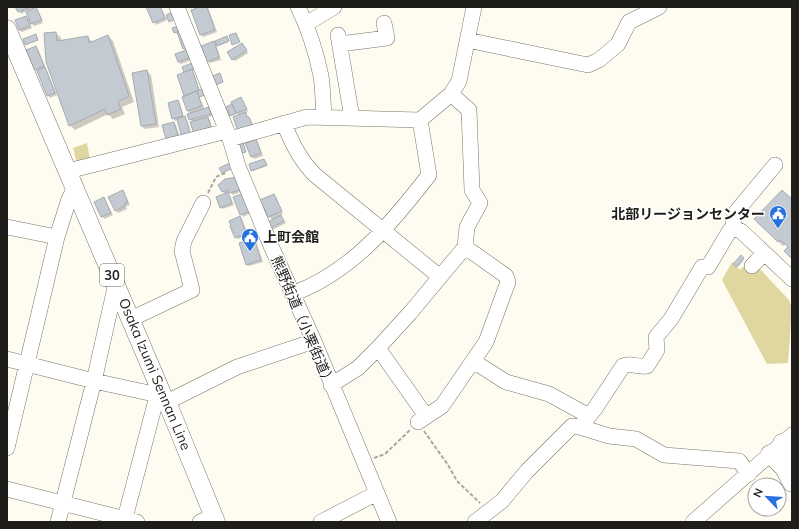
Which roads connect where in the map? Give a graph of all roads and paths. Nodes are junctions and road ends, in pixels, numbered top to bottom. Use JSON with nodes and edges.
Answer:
{"nodes":[{"id":1,"x":177,"y":7,"type":"edge"},
{"id":2,"x":298,"y":7,"type":"edge"},
{"id":3,"x":334,"y":7,"type":"edge"},
{"id":4,"x":474,"y":7,"type":"edge"},
{"id":5,"x":659,"y":7,"type":"edge"},
{"id":6,"x":384,"y":23,"type":"dead end"},
{"id":7,"x":306,"y":24,"type":"junction"},
{"id":8,"x":7,"y":29,"type":"edge"},
{"id":9,"x":466,"y":40,"type":"junction"},
{"id":10,"x":452,"y":94,"type":"junction"},
{"id":11,"x":324,"y":117,"type":"junction"},
{"id":12,"x":352,"y":118,"type":"junction"},
{"id":13,"x":420,"y":120,"type":"junction"},
{"id":14,"x":284,"y":123,"type":"junction"},
{"id":15,"x":228,"y":135,"type":"junction"},
{"id":16,"x":775,"y":165,"type":"dead end"},
{"id":17,"x":238,"y":166,"type":"junction"},
{"id":18,"x":68,"y":171,"type":"junction"},
{"id":19,"x":75,"y":188,"type":"junction"},
{"id":20,"x":203,"y":203,"type":"joint"},
{"id":21,"x":7,"y":227,"type":"edge"},
{"id":22,"x":735,"y":229,"type":"junction"},
{"id":23,"x":383,"y":230,"type":"junction"},
{"id":24,"x":57,"y":237,"type":"junction"},
{"id":25,"x":465,"y":247,"type":"junction"},
{"id":26,"x":764,"y":252,"type":"junction"},
{"id":27,"x":752,"y":266,"type":"dead end"},
{"id":28,"x":440,"y":277,"type":"junction"},
{"id":29,"x":792,"y":279,"type":"edge"},
{"id":30,"x":116,"y":283,"type":"junction"},
{"id":31,"x":292,"y":294,"type":"junction"},
{"id":32,"x":131,"y":319,"type":"junction"},
{"id":33,"x":314,"y":341,"type":"junction"},
{"id":34,"x":378,"y":348,"type":"junction"},
{"id":35,"x":7,"y":359,"type":"edge"},
{"id":36,"x":473,"y":361,"type":"junction"},
{"id":37,"x":28,"y":364,"type":"junction"},
{"id":38,"x":94,"y":381,"type":"junction"},
{"id":39,"x":331,"y":385,"type":"junction"},
{"id":40,"x":165,"y":399,"type":"junction"},
{"id":41,"x":422,"y":419,"type":"junction"},
{"id":42,"x":584,"y":421,"type":"junction"},
{"id":43,"x":784,"y":446,"type":"edge"},
{"id":44,"x":7,"y":448,"type":"edge"},
{"id":45,"x":364,"y":463,"type":"junction"},
{"id":46,"x":749,"y":474,"type":"junction"},
{"id":47,"x":792,"y":483,"type":"edge"},
{"id":48,"x":7,"y":489,"type":"edge"},
{"id":49,"x":377,"y":493,"type":"junction"},
{"id":50,"x":62,"y":504,"type":"junction"},
{"id":51,"x":481,"y":517,"type":"edge"},
{"id":52,"x":210,"y":520,"type":"edge"},
{"id":53,"x":129,"y":521,"type":"edge"},
{"id":54,"x":58,"y":522,"type":"edge"},
{"id":55,"x":321,"y":522,"type":"edge"},
{"id":56,"x":389,"y":522,"type":"edge"},
{"id":57,"x":693,"y":522,"type":"edge"}],
"edges":[{"from":1,"to":15,"type":"street","name":"熊野街道（小栗街道）"},
{"from":2,"to":7,"type":"street"},
{"from":3,"to":7,"type":"street"},
{"from":4,"to":9,"type":"street"},
{"from":5,"to":9,"type":"street"},
{"from":6,"to":12,"type":"street"},
{"from":7,"to":11,"type":"street"},
{"from":8,"to":18,"type":"main road","name":"Osaka Izumi Sennan Line","number":"30"},
{"from":9,"to":10,"type":"street"},
{"from":10,"to":13,"type":"street"},
{"from":10,"to":25,"type":"street"},
{"from":11,"to":12,"type":"street"},
{"from":11,"to":14,"type":"street"},
{"from":12,"to":13,"type":"street"},
{"from":13,"to":23,"type":"street"},
{"from":14,"to":15,"type":"street"},
{"from":14,"to":23,"type":"street"},
{"from":15,"to":17,"type":"street","name":"熊野街道（小栗街道）"},
{"from":15,"to":18,"type":"street"},
{"from":16,"to":22,"type":"street"},
{"from":17,"to":20,"type":"path"},
{"from":17,"to":31,"type":"street","name":"熊野街道（小栗街道）"},
{"from":18,"to":19,"type":"main road","name":"Osaka Izumi Sennan Line","number":"30"},
{"from":19,"to":24,"type":"street"},
{"from":19,"to":30,"type":"main road","name":"Osaka Izumi Sennan Line","number":"30"},
{"from":20,"to":32,"type":"street"},
{"from":21,"to":24,"type":"street"},
{"from":22,"to":26,"type":"street"},
{"from":22,"to":42,"type":"street"},
{"from":23,"to":28,"type":"street"},
{"from":23,"to":31,"type":"street"},
{"from":24,"to":37,"type":"street"},
{"from":25,"to":28,"type":"street"},
{"from":25,"to":36,"type":"street"},
{"from":26,"to":27,"type":"street"},
{"from":26,"to":29,"type":"street"},
{"from":28,"to":34,"type":"street"},
{"from":30,"to":32,"type":"main road","name":"Osaka Izumi Sennan Line","number":"30"},
{"from":30,"to":38,"type":"street"},
{"from":31,"to":33,"type":"street","name":"熊野街道（小栗街道）"},
{"from":32,"to":40,"type":"main road","name":"Osaka Izumi Sennan Line","number":"30"},
{"from":33,"to":39,"type":"street","name":"熊野街道（小栗街道）"},
{"from":33,"to":40,"type":"street"},
{"from":34,"to":39,"type":"street"},
{"from":34,"to":41,"type":"street"},
{"from":35,"to":37,"type":"street"},
{"from":36,"to":41,"type":"street"},
{"from":36,"to":42,"type":"street"},
{"from":37,"to":38,"type":"street"},
{"from":37,"to":44,"type":"street"},
{"from":38,"to":40,"type":"street"},
{"from":38,"to":50,"type":"street"},
{"from":39,"to":45,"type":"street","name":"熊野街道（小栗街道）"},
{"from":40,"to":52,"type":"main road","name":"Osaka Izumi Sennan Line","number":"30"},
{"from":40,"to":53,"type":"street"},
{"from":41,"to":45,"type":"path"},
{"from":41,"to":51,"type":"path"},
{"from":42,"to":46,"type":"street"},
{"from":42,"to":51,"type":"street"},
{"from":43,"to":46,"type":"street"},
{"from":43,"to":47,"type":"main road"},
{"from":45,"to":49,"type":"street","name":"熊野街道（小栗街道）"},
{"from":46,"to":57,"type":"street"},
{"from":48,"to":50,"type":"street"},
{"from":49,"to":55,"type":"street"},
{"from":49,"to":56,"type":"street","name":"熊野街道（小栗街道）"},
{"from":50,"to":53,"type":"street"},
{"from":50,"to":54,"type":"street"}]}
